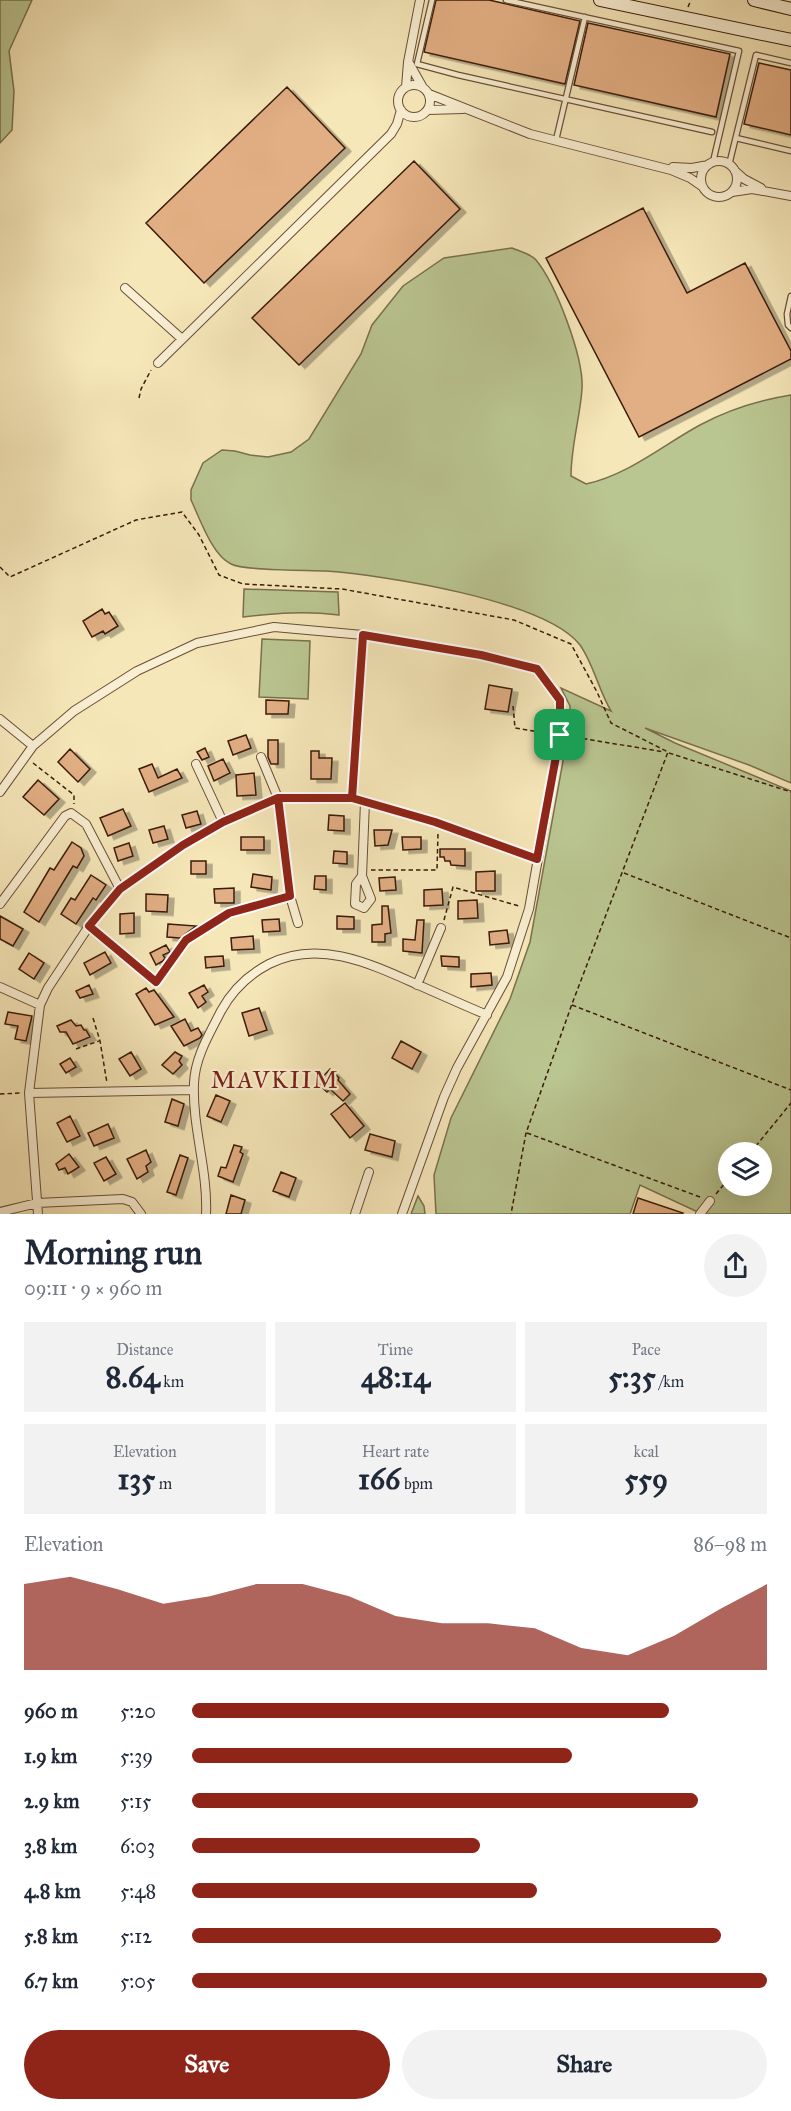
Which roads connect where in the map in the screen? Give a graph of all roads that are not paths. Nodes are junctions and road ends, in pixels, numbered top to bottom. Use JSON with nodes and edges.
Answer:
{"nodes":[{"id":1,"x":420,"y":0,"type":"edge"},
{"id":2,"x":432,"y":0,"type":"edge"},
{"id":3,"x":506,"y":0,"type":"edge"},
{"id":4,"x":600,"y":0,"type":"edge"},
{"id":5,"x":754,"y":0,"type":"edge"},
{"id":6,"x":791,"y":9,"type":"edge"},
{"id":7,"x":585,"y":17,"type":"junction"},
{"id":8,"x":791,"y":40,"type":"edge"},
{"id":9,"x":408,"y":62,"type":"junction"},
{"id":10,"x":791,"y":63,"type":"edge"},
{"id":11,"x":422,"y":86,"type":"junction"},
{"id":12,"x":406,"y":87,"type":"junction"},
{"id":13,"x":429,"y":94,"type":"junction"},
{"id":14,"x":566,"y":98,"type":"junction"},
{"id":15,"x":466,"y":109,"type":"junction"},
{"id":16,"x":401,"y":110,"type":"junction"},
{"id":17,"x":428,"y":110,"type":"junction"},
{"id":18,"x":410,"y":117,"type":"junction"},
{"id":19,"x":397,"y":124,"type":"junction"},
{"id":20,"x":712,"y":132,"type":"dead end"},
{"id":21,"x":736,"y":138,"type":"junction"},
{"id":22,"x":556,"y":141,"type":"junction"},
{"id":23,"x":791,"y":151,"type":"edge"},
{"id":24,"x":711,"y":164,"type":"junction"},
{"id":25,"x":654,"y":165,"type":"junction"},
{"id":26,"x":732,"y":168,"type":"junction"},
{"id":27,"x":703,"y":187,"type":"junction"},
{"id":28,"x":767,"y":190,"type":"junction"},
{"id":29,"x":732,"y":192,"type":"junction"},
{"id":30,"x":791,"y":196,"type":"edge"},
{"id":31,"x":125,"y":288,"type":"dead end"},
{"id":32,"x":791,"y":296,"type":"edge"},
{"id":33,"x":791,"y":328,"type":"edge"},
{"id":34,"x":182,"y":339,"type":"junction"},
{"id":35,"x":158,"y":363,"type":"road end"},
{"id":36,"x":363,"y":635,"type":"junction"},
{"id":37,"x":0,"y":719,"type":"edge"},
{"id":38,"x":33,"y":746,"type":"junction"},
{"id":39,"x":261,"y":757,"type":"dead end"},
{"id":40,"x":196,"y":764,"type":"dead end"},
{"id":41,"x":0,"y":792,"type":"edge"},
{"id":42,"x":278,"y":798,"type":"junction"},
{"id":43,"x":352,"y":798,"type":"junction"},
{"id":44,"x":365,"y":802,"type":"junction"},
{"id":45,"x":223,"y":822,"type":"junction"},
{"id":46,"x":537,"y":859,"type":"junction"},
{"id":47,"x":363,"y":873,"type":"road end"},
{"id":48,"x":120,"y":889,"type":"junction"},
{"id":49,"x":290,"y":896,"type":"junction"},
{"id":50,"x":0,"y":904,"type":"edge"},
{"id":51,"x":298,"y":923,"type":"dead end"},
{"id":52,"x":89,"y":926,"type":"junction"},
{"id":53,"x":441,"y":928,"type":"road end"},
{"id":54,"x":417,"y":984,"type":"junction"},
{"id":55,"x":0,"y":987,"type":"edge"},
{"id":56,"x":40,"y":1005,"type":"junction"},
{"id":57,"x":487,"y":1015,"type":"junction"},
{"id":58,"x":195,"y":1090,"type":"junction"},
{"id":59,"x":30,"y":1093,"type":"junction"},
{"id":60,"x":369,"y":1172,"type":"dead end"},
{"id":61,"x":710,"y":1201,"type":"road end"},
{"id":62,"x":37,"y":1203,"type":"junction"},
{"id":63,"x":0,"y":1212,"type":"edge"},
{"id":64,"x":38,"y":1214,"type":"edge"},
{"id":65,"x":141,"y":1214,"type":"edge"},
{"id":66,"x":206,"y":1214,"type":"edge"},
{"id":67,"x":355,"y":1214,"type":"edge"},
{"id":68,"x":402,"y":1214,"type":"edge"},
{"id":69,"x":700,"y":1214,"type":"edge"}],
"edges":[{"from":1,"to":9,"type":"street"},
{"from":2,"to":14,"type":"lane"},
{"from":3,"to":7,"type":"lane"},
{"from":4,"to":8,"type":"main road"},
{"from":5,"to":6,"type":"main road"},
{"from":7,"to":14,"type":"lane"},
{"from":7,"to":24,"type":"lane"},
{"from":9,"to":11,"type":"street"},
{"from":9,"to":12,"type":"street"},
{"from":10,"to":21,"type":"lane"},
{"from":11,"to":12,"type":"street"},
{"from":11,"to":13,"type":"street"},
{"from":12,"to":16,"type":"street"},
{"from":13,"to":15,"type":"street"},
{"from":13,"to":17,"type":"street"},
{"from":14,"to":20,"type":"lane"},
{"from":14,"to":22,"type":"lane"},
{"from":15,"to":17,"type":"street"},
{"from":15,"to":22,"type":"street"},
{"from":16,"to":18,"type":"street"},
{"from":16,"to":19,"type":"street"},
{"from":17,"to":18,"type":"street"},
{"from":18,"to":19,"type":"street"},
{"from":19,"to":34,"type":"street"},
{"from":21,"to":23,"type":"lane"},
{"from":21,"to":26,"type":"lane"},
{"from":22,"to":25,"type":"street"},
{"from":24,"to":25,"type":"street"},
{"from":24,"to":26,"type":"street"},
{"from":24,"to":27,"type":"street"},
{"from":25,"to":27,"type":"street"},
{"from":26,"to":28,"type":"street"},
{"from":26,"to":29,"type":"street"},
{"from":27,"to":29,"type":"street"},
{"from":28,"to":29,"type":"street"},
{"from":28,"to":30,"type":"street"},
{"from":31,"to":34,"type":"street"},
{"from":32,"to":33,"type":"lane"},
{"from":34,"to":35,"type":"street"},
{"from":36,"to":38,"type":"street"},
{"from":36,"to":43,"type":"street"},
{"from":36,"to":46,"type":"street"},
{"from":37,"to":38,"type":"street"},
{"from":38,"to":41,"type":"street"},
{"from":39,"to":42,"type":"street"},
{"from":40,"to":45,"type":"street"},
{"from":42,"to":43,"type":"street"},
{"from":42,"to":45,"type":"street"},
{"from":42,"to":49,"type":"street"},
{"from":43,"to":44,"type":"street"},
{"from":44,"to":46,"type":"street"},
{"from":44,"to":47,"type":"street"},
{"from":45,"to":48,"type":"street"},
{"from":46,"to":57,"type":"street"},
{"from":48,"to":50,"type":"street"},
{"from":48,"to":52,"type":"street"},
{"from":49,"to":51,"type":"street"},
{"from":49,"to":52,"type":"street"},
{"from":52,"to":56,"type":"street"},
{"from":53,"to":54,"type":"street"},
{"from":54,"to":57,"type":"street"},
{"from":54,"to":58,"type":"street"},
{"from":55,"to":56,"type":"street"},
{"from":56,"to":59,"type":"street"},
{"from":57,"to":68,"type":"street"},
{"from":58,"to":59,"type":"street"},
{"from":58,"to":66,"type":"street"},
{"from":59,"to":62,"type":"street"},
{"from":60,"to":67,"type":"street"},
{"from":61,"to":69,"type":"street"},
{"from":62,"to":63,"type":"street"},
{"from":62,"to":64,"type":"street"},
{"from":62,"to":65,"type":"street"}]}
